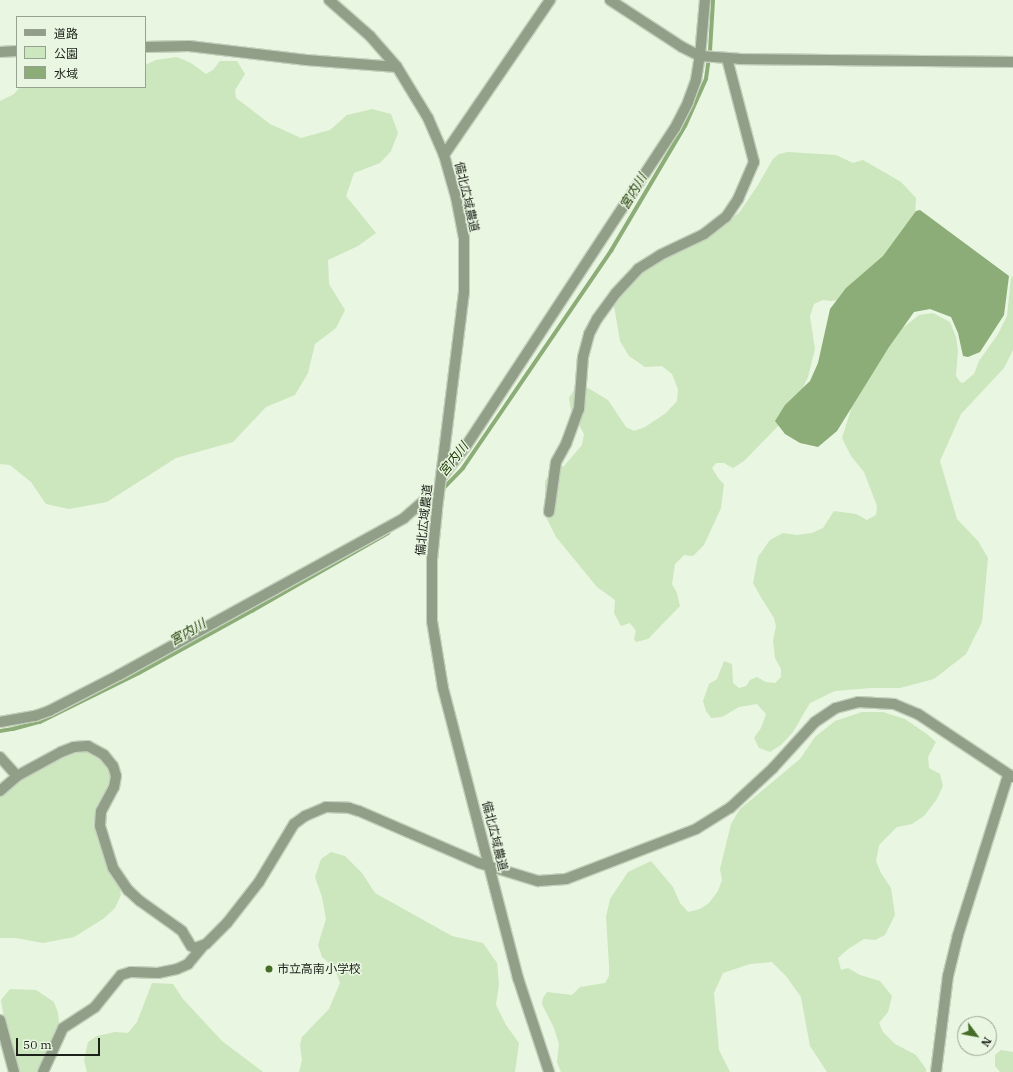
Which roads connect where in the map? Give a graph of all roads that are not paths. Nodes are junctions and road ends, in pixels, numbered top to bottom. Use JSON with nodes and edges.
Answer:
{"nodes":[{"id":1,"x":329,"y":0,"type":"edge"},
{"id":2,"x":550,"y":0,"type":"edge"},
{"id":3,"x":610,"y":0,"type":"edge"},
{"id":4,"x":705,"y":0,"type":"edge"},
{"id":5,"x":146,"y":47,"type":"edge"},
{"id":6,"x":16,"y":51,"type":"edge"},
{"id":7,"x":0,"y":52,"type":"edge"},
{"id":8,"x":700,"y":56,"type":"junction"},
{"id":9,"x":727,"y":58,"type":"junction"},
{"id":10,"x":1013,"y":62,"type":"edge"},
{"id":11,"x":397,"y":67,"type":"junction"},
{"id":12,"x":444,"y":155,"type":"junction"},
{"id":13,"x":441,"y":482,"type":"junction"},
{"id":14,"x":428,"y":497,"type":"dead end"},
{"id":15,"x":549,"y":512,"type":"dead end"},
{"id":16,"x":0,"y":722,"type":"edge"},
{"id":17,"x":0,"y":757,"type":"edge"},
{"id":18,"x":17,"y":776,"type":"junction"},
{"id":19,"x":1010,"y":776,"type":"edge"},
{"id":20,"x":0,"y":791,"type":"edge"},
{"id":21,"x":488,"y":864,"type":"junction"},
{"id":22,"x":203,"y":946,"type":"junction"},
{"id":23,"x":0,"y":1020,"type":"edge"},
{"id":24,"x":14,"y":1072,"type":"edge"},
{"id":25,"x":44,"y":1072,"type":"edge"},
{"id":26,"x":549,"y":1072,"type":"edge"},
{"id":27,"x":936,"y":1072,"type":"edge"}],
"edges":[{"from":1,"to":11,"type":"street","name":"備北広域農道"},
{"from":2,"to":12,"type":"street"},
{"from":3,"to":8,"type":"street"},
{"from":4,"to":8,"type":"street"},
{"from":5,"to":11,"type":"street"},
{"from":6,"to":7,"type":"street"},
{"from":8,"to":9,"type":"street"},
{"from":8,"to":13,"type":"street"},
{"from":9,"to":10,"type":"street"},
{"from":9,"to":15,"type":"street"},
{"from":11,"to":12,"type":"street","name":"備北広域農道"},
{"from":12,"to":13,"type":"street","name":"備北広域農道"},
{"from":13,"to":21,"type":"street","name":"備北広域農道"},
{"from":14,"to":16,"type":"street"},
{"from":17,"to":18,"type":"street"},
{"from":18,"to":20,"type":"street"},
{"from":18,"to":22,"type":"street"},
{"from":19,"to":21,"type":"street"},
{"from":19,"to":27,"type":"street"},
{"from":21,"to":22,"type":"street"},
{"from":21,"to":26,"type":"street","name":"備北広域農道"},
{"from":22,"to":25,"type":"street"},
{"from":23,"to":24,"type":"street"}]}
